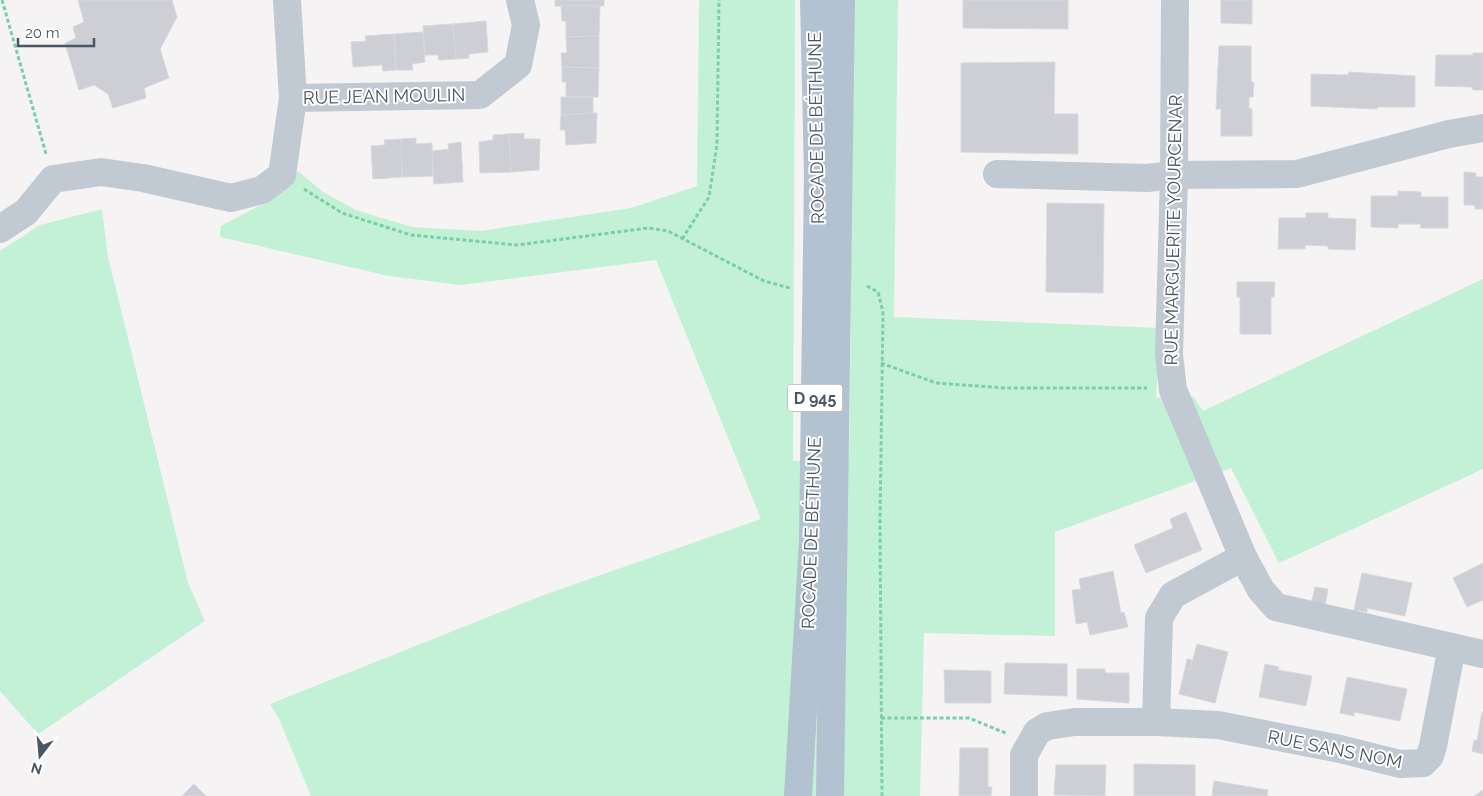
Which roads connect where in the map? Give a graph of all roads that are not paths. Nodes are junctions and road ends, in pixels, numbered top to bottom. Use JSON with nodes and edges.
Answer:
{"nodes":[{"id":1,"x":287,"y":0,"type":"edge"},
{"id":2,"x":520,"y":0,"type":"edge"},
{"id":3,"x":814,"y":0,"type":"edge"},
{"id":4,"x":841,"y":0,"type":"edge"},
{"id":5,"x":1174,"y":0,"type":"edge"},
{"id":6,"x":293,"y":98,"type":"junction"},
{"id":7,"x":1483,"y":128,"type":"edge"},
{"id":8,"x":997,"y":174,"type":"dead end"},
{"id":9,"x":1174,"y":175,"type":"junction"},
{"id":10,"x":0,"y":228,"type":"edge"},
{"id":11,"x":1243,"y":557,"type":"junction"},
{"id":12,"x":1452,"y":647,"type":"junction"},
{"id":13,"x":1483,"y":654,"type":"edge"},
{"id":14,"x":1156,"y":722,"type":"junction"},
{"id":15,"x":798,"y":796,"type":"edge"},
{"id":16,"x":830,"y":796,"type":"edge"},
{"id":17,"x":1024,"y":796,"type":"edge"}],
"edges":[{"from":1,"to":6,"type":"street"},
{"from":2,"to":6,"type":"street","name":"RUE JEAN MOULIN"},
{"from":3,"to":15,"type":"main road","name":"ROCADE DE BÉTHUNE","number":"D 945"},
{"from":4,"to":16,"type":"main road","name":"ROCADE DE BÉTHUNE","number":"D 945"},
{"from":5,"to":9,"type":"street","name":"RUE MARGUERITE YOURCENAR"},
{"from":6,"to":10,"type":"street"},
{"from":7,"to":9,"type":"street"},
{"from":8,"to":9,"type":"street"},
{"from":9,"to":11,"type":"street","name":"RUE MARGUERITE YOURCENAR"},
{"from":11,"to":12,"type":"street","name":"RUE MARGUERITE YOURCENAR"},
{"from":11,"to":14,"type":"street"},
{"from":12,"to":13,"type":"street","name":"RUE MARGUERITE YOURCENAR"},
{"from":12,"to":14,"type":"street","name":"RUE SANS NOM"},
{"from":14,"to":17,"type":"street"}]}
